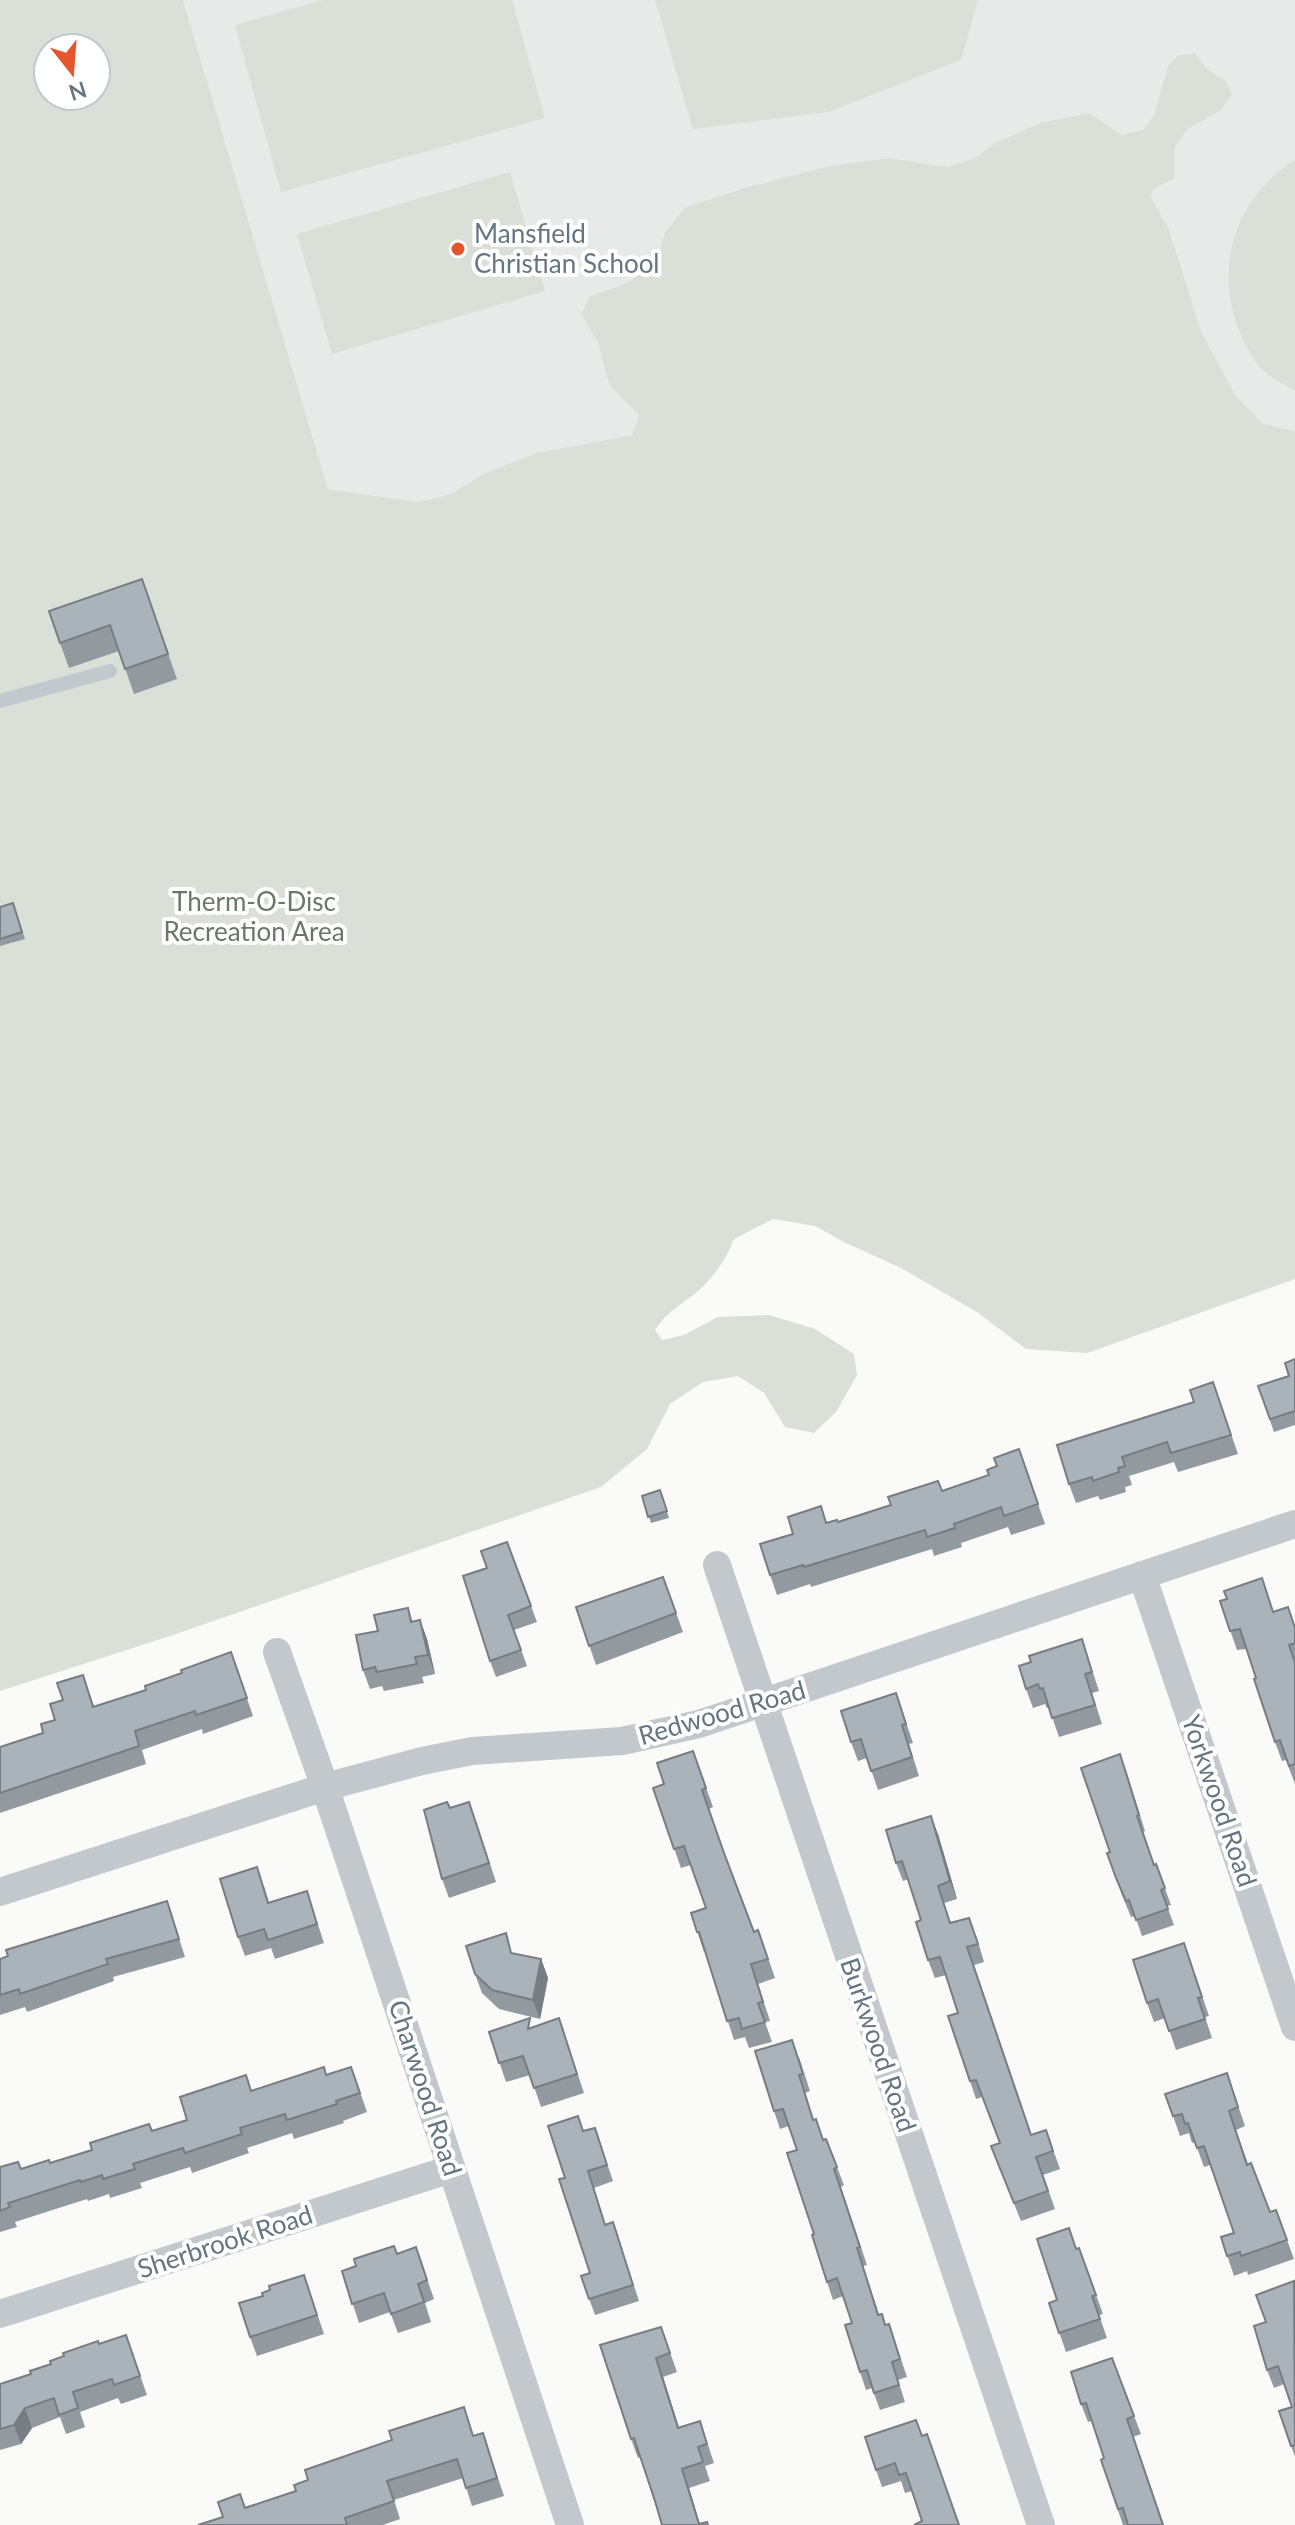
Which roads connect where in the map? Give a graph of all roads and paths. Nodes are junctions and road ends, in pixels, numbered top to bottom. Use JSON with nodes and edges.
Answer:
{"nodes":[{"id":1,"x":110,"y":671,"type":"dead end"},
{"id":2,"x":0,"y":701,"type":"edge"},
{"id":3,"x":1295,"y":1524,"type":"edge"},
{"id":4,"x":717,"y":1565,"type":"dead end"},
{"id":5,"x":1142,"y":1575,"type":"junction"},
{"id":6,"x":277,"y":1652,"type":"dead end"},
{"id":7,"x":762,"y":1704,"type":"junction"},
{"id":8,"x":325,"y":1787,"type":"junction"},
{"id":9,"x":0,"y":1892,"type":"edge"},
{"id":10,"x":1295,"y":2027,"type":"edge"},
{"id":11,"x":451,"y":2169,"type":"junction"},
{"id":12,"x":0,"y":2314,"type":"edge"},
{"id":13,"x":570,"y":2525,"type":"edge"},
{"id":14,"x":1041,"y":2525,"type":"edge"}],
"edges":[{"from":1,"to":2,"type":"lane"},
{"from":3,"to":5,"type":"street","name":"Redwood Road"},
{"from":4,"to":7,"type":"street","name":"Burkwood Road"},
{"from":5,"to":7,"type":"street","name":"Redwood Road"},
{"from":5,"to":10,"type":"street","name":"Yorkwood Road"},
{"from":6,"to":8,"type":"street","name":"Charwood Road"},
{"from":7,"to":8,"type":"street","name":"Redwood Road"},
{"from":7,"to":14,"type":"street","name":"Burkwood Road"},
{"from":8,"to":9,"type":"street","name":"Redwood Road"},
{"from":8,"to":11,"type":"street","name":"Charwood Road"},
{"from":11,"to":12,"type":"street","name":"Sherbrook Road"},
{"from":11,"to":13,"type":"street","name":"Charwood Road"}]}
